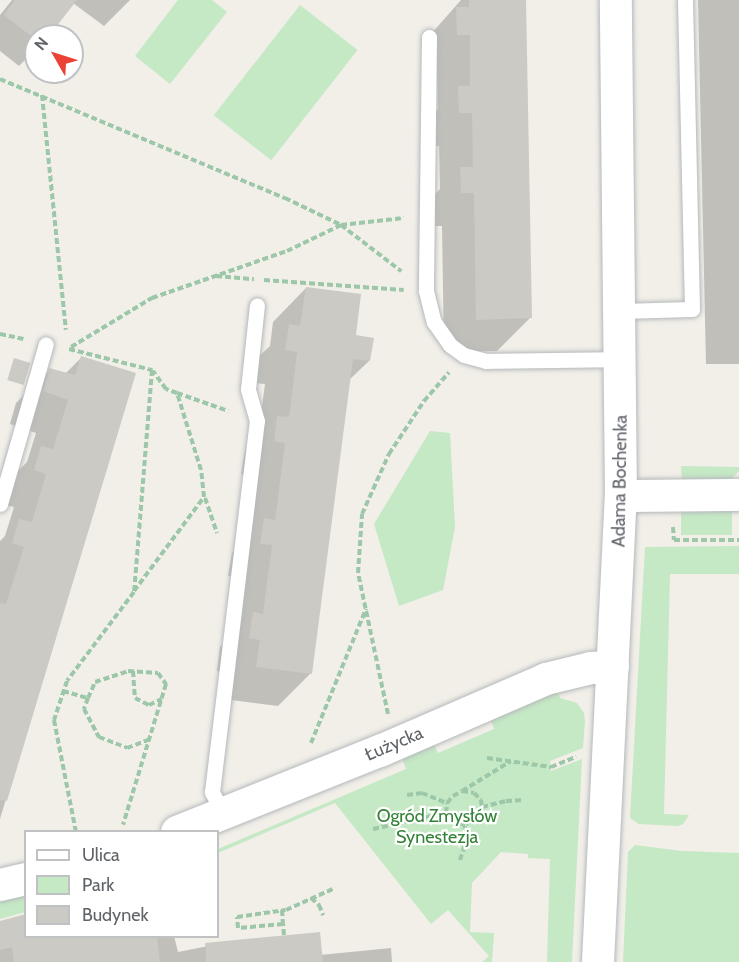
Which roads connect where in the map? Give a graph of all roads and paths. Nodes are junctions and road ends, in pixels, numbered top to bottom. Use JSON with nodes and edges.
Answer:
{"nodes":[{"id":1,"x":616,"y":0,"type":"edge"},
{"id":2,"x":685,"y":0,"type":"edge"},
{"id":3,"x":429,"y":37,"type":"dead end"},
{"id":4,"x":0,"y":79,"type":"edge"},
{"id":5,"x":42,"y":95,"type":"junction"},
{"id":6,"x":426,"y":217,"type":"junction"},
{"id":7,"x":341,"y":225,"type":"junction"},
{"id":8,"x":216,"y":276,"type":"junction"},
{"id":9,"x":426,"y":291,"type":"junction"},
{"id":10,"x":257,"y":304,"type":"dead end"},
{"id":11,"x":620,"y":310,"type":"junction"},
{"id":12,"x":0,"y":334,"type":"edge"},
{"id":13,"x":46,"y":344,"type":"joint"},
{"id":14,"x":68,"y":348,"type":"junction"},
{"id":15,"x":464,"y":355,"type":"junction"},
{"id":16,"x":622,"y":358,"type":"junction"},
{"id":17,"x":152,"y":370,"type":"junction"},
{"id":18,"x":177,"y":393,"type":"junction"},
{"id":19,"x":207,"y":403,"type":"dead end"},
{"id":20,"x":739,"y":495,"type":"edge"},
{"id":21,"x":621,"y":496,"type":"junction"},
{"id":22,"x":0,"y":504,"type":"edge"},
{"id":23,"x":672,"y":517,"type":"dead end"},
{"id":24,"x":739,"y":540,"type":"edge"},
{"id":25,"x":134,"y":592,"type":"junction"},
{"id":26,"x":366,"y":609,"type":"junction"},
{"id":27,"x":613,"y":667,"type":"junction"},
{"id":28,"x":133,"y":671,"type":"junction"},
{"id":29,"x":63,"y":691,"type":"junction"},
{"id":30,"x":88,"y":698,"type":"junction"},
{"id":31,"x":162,"y":699,"type":"junction"},
{"id":32,"x":388,"y":718,"type":"dead end"},
{"id":33,"x":151,"y":739,"type":"junction"},
{"id":34,"x":307,"y":752,"type":"dead end"},
{"id":35,"x":579,"y":756,"type":"dead end"},
{"id":36,"x":487,"y":758,"type":"dead end"},
{"id":37,"x":511,"y":762,"type":"junction"},
{"id":38,"x":462,"y":791,"type":"junction"},
{"id":39,"x":407,"y":795,"type":"dead end"},
{"id":40,"x":523,"y":800,"type":"dead end"},
{"id":41,"x":447,"y":803,"type":"junction"},
{"id":42,"x":482,"y":807,"type":"junction"},
{"id":43,"x":223,"y":813,"type":"junction"},
{"id":44,"x":447,"y":813,"type":"junction"},
{"id":45,"x":123,"y":825,"type":"dead end"},
{"id":46,"x":465,"y":825,"type":"junction"},
{"id":47,"x":373,"y":828,"type":"dead end"},
{"id":48,"x":76,"y":830,"type":"edge"},
{"id":49,"x":180,"y":830,"type":"edge"},
{"id":50,"x":460,"y":860,"type":"dead end"},
{"id":51,"x":24,"y":879,"type":"edge"},
{"id":52,"x":0,"y":885,"type":"edge"},
{"id":53,"x":335,"y":888,"type":"dead end"},
{"id":54,"x":311,"y":898,"type":"junction"},
{"id":55,"x":282,"y":910,"type":"junction"},
{"id":56,"x":323,"y":915,"type":"dead end"},
{"id":57,"x":283,"y":924,"type":"junction"},
{"id":58,"x":284,"y":935,"type":"dead end"},
{"id":59,"x":598,"y":962,"type":"edge"}],
"edges":[{"from":1,"to":11,"type":"street","name":"Adama Bochenka"},
{"from":2,"to":11,"type":"lane"},
{"from":3,"to":6,"type":"lane"},
{"from":4,"to":5,"type":"path"},
{"from":5,"to":7,"type":"path"},
{"from":5,"to":14,"type":"path"},
{"from":6,"to":7,"type":"path"},
{"from":6,"to":9,"type":"lane"},
{"from":7,"to":8,"type":"path"},
{"from":7,"to":9,"type":"path"},
{"from":8,"to":9,"type":"path"},
{"from":8,"to":14,"type":"path"},
{"from":9,"to":15,"type":"lane"},
{"from":10,"to":43,"type":"lane"},
{"from":11,"to":16,"type":"street","name":"Adama Bochenka"},
{"from":12,"to":13,"type":"path"},
{"from":13,"to":22,"type":"lane"},
{"from":14,"to":17,"type":"path"},
{"from":15,"to":16,"type":"lane"},
{"from":15,"to":26,"type":"path"},
{"from":16,"to":21,"type":"street","name":"Adama Bochenka"},
{"from":17,"to":18,"type":"path"},
{"from":17,"to":25,"type":"path"},
{"from":18,"to":19,"type":"path"},
{"from":18,"to":25,"type":"path"},
{"from":20,"to":21,"type":"street"},
{"from":21,"to":27,"type":"street","name":"Adama Bochenka"},
{"from":23,"to":24,"type":"path"},
{"from":25,"to":29,"type":"path"},
{"from":26,"to":32,"type":"path"},
{"from":26,"to":34,"type":"path"},
{"from":27,"to":43,"type":"street","name":"Łużycka"},
{"from":27,"to":59,"type":"street","name":"Adama Bochenka"},
{"from":28,"to":30,"type":"path"},
{"from":28,"to":31,"type":"path"},
{"from":28,"to":31,"type":"path"},
{"from":29,"to":30,"type":"path"},
{"from":29,"to":48,"type":"path"},
{"from":30,"to":33,"type":"path"},
{"from":31,"to":33,"type":"path"},
{"from":33,"to":45,"type":"path"},
{"from":35,"to":37,"type":"path"},
{"from":36,"to":37,"type":"path"},
{"from":37,"to":38,"type":"path"},
{"from":38,"to":41,"type":"path"},
{"from":38,"to":42,"type":"path"},
{"from":39,"to":41,"type":"path"},
{"from":40,"to":42,"type":"path"},
{"from":41,"to":44,"type":"path"},
{"from":42,"to":46,"type":"path"},
{"from":43,"to":49,"type":"street","name":"Łużycka"},
{"from":44,"to":46,"type":"path"},
{"from":44,"to":47,"type":"path"},
{"from":46,"to":50,"type":"path"},
{"from":51,"to":52,"type":"street"},
{"from":53,"to":54,"type":"path"},
{"from":54,"to":55,"type":"path"},
{"from":54,"to":56,"type":"path"},
{"from":55,"to":57,"type":"path"},
{"from":55,"to":57,"type":"path"},
{"from":57,"to":58,"type":"path"}]}
